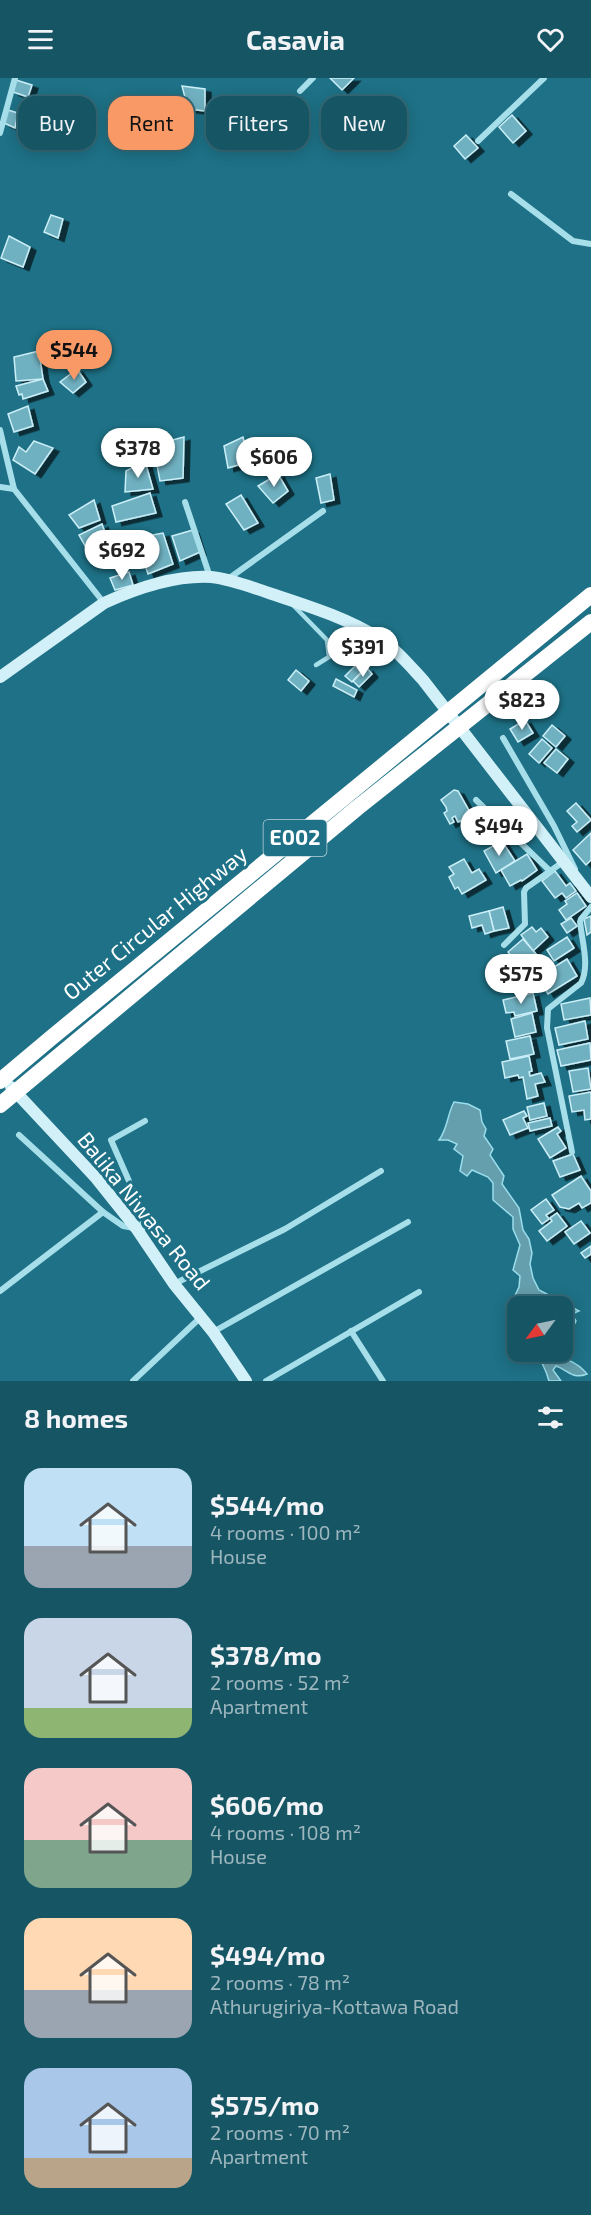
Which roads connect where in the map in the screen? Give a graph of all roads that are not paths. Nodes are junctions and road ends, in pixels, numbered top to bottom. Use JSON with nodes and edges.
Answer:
{"nodes":[{"id":1,"x":15,"y":78,"type":"edge"},
{"id":2,"x":313,"y":78,"type":"edge"},
{"id":3,"x":544,"y":78,"type":"edge"},
{"id":4,"x":300,"y":91,"type":"dead end"},
{"id":5,"x":0,"y":131,"type":"edge"},
{"id":6,"x":478,"y":141,"type":"dead end"},
{"id":7,"x":512,"y":194,"type":"dead end"},
{"id":8,"x":591,"y":244,"type":"edge"},
{"id":9,"x":0,"y":429,"type":"edge"},
{"id":10,"x":0,"y":487,"type":"edge"},
{"id":11,"x":14,"y":489,"type":"junction"},
{"id":12,"x":185,"y":502,"type":"dead end"},
{"id":13,"x":323,"y":511,"type":"dead end"},
{"id":14,"x":210,"y":577,"type":"junction"},
{"id":15,"x":226,"y":580,"type":"junction"},
{"id":16,"x":591,"y":595,"type":"edge"},
{"id":17,"x":288,"y":599,"type":"junction"},
{"id":18,"x":104,"y":603,"type":"junction"},
{"id":19,"x":591,"y":622,"type":"edge"},
{"id":20,"x":316,"y":665,"type":"dead end"},
{"id":21,"x":0,"y":677,"type":"edge"},
{"id":22,"x":503,"y":738,"type":"dead end"},
{"id":23,"x":476,"y":800,"type":"dead end"},
{"id":24,"x":564,"y":862,"type":"junction"},
{"id":25,"x":550,"y":871,"type":"junction"},
{"id":26,"x":583,"y":887,"type":"junction"},
{"id":27,"x":591,"y":897,"type":"edge"},
{"id":28,"x":591,"y":907,"type":"edge"},
{"id":29,"x":504,"y":945,"type":"dead end"},
{"id":30,"x":0,"y":1075,"type":"edge"},
{"id":31,"x":0,"y":1082,"type":"edge"},
{"id":32,"x":0,"y":1105,"type":"edge"},
{"id":33,"x":145,"y":1121,"type":"dead end"},
{"id":34,"x":19,"y":1135,"type":"dead end"},
{"id":35,"x":572,"y":1152,"type":"dead end"},
{"id":36,"x":381,"y":1171,"type":"dead end"},
{"id":37,"x":103,"y":1212,"type":"junction"},
{"id":38,"x":408,"y":1222,"type":"dead end"},
{"id":39,"x":139,"y":1232,"type":"junction"},
{"id":40,"x":174,"y":1284,"type":"junction"},
{"id":41,"x":0,"y":1291,"type":"edge"},
{"id":42,"x":419,"y":1292,"type":"dead end"},
{"id":43,"x":201,"y":1317,"type":"junction"},
{"id":44,"x":351,"y":1331,"type":"junction"},
{"id":45,"x":213,"y":1332,"type":"junction"},
{"id":46,"x":133,"y":1381,"type":"edge"},
{"id":47,"x":246,"y":1381,"type":"edge"},
{"id":48,"x":266,"y":1381,"type":"edge"},
{"id":49,"x":383,"y":1381,"type":"edge"}],
"edges":[{"from":1,"to":5,"type":"street"},
{"from":2,"to":4,"type":"street"},
{"from":3,"to":6,"type":"street"},
{"from":7,"to":8,"type":"street"},
{"from":9,"to":11,"type":"street"},
{"from":10,"to":11,"type":"street"},
{"from":11,"to":18,"type":"street"},
{"from":12,"to":14,"type":"street"},
{"from":13,"to":15,"type":"street"},
{"from":14,"to":15,"type":"main road"},
{"from":14,"to":18,"type":"main road"},
{"from":15,"to":17,"type":"main road"},
{"from":16,"to":31,"type":"highway","name":"Outer Circular Highway","number":"E002"},
{"from":17,"to":20,"type":"lane"},
{"from":17,"to":24,"type":"main road"},
{"from":18,"to":21,"type":"main road"},
{"from":19,"to":32,"type":"highway","name":"Outer Circular Highway","number":"E002"},
{"from":22,"to":26,"type":"street"},
{"from":23,"to":25,"type":"street"},
{"from":24,"to":25,"type":"street"},
{"from":24,"to":26,"type":"main road"},
{"from":25,"to":29,"type":"street"},
{"from":26,"to":27,"type":"main road"},
{"from":28,"to":35,"type":"street"},
{"from":30,"to":39,"type":"main road","name":"Balika Niwasa Road"},
{"from":33,"to":39,"type":"street"},
{"from":34,"to":37,"type":"street"},
{"from":36,"to":40,"type":"street"},
{"from":37,"to":39,"type":"street"},
{"from":37,"to":41,"type":"street"},
{"from":38,"to":45,"type":"street"},
{"from":39,"to":40,"type":"main road","name":"Balika Niwasa Road"},
{"from":40,"to":43,"type":"main road","name":"Balika Niwasa Road"},
{"from":42,"to":44,"type":"street"},
{"from":43,"to":45,"type":"main road","name":"Balika Niwasa Road"},
{"from":43,"to":46,"type":"street"},
{"from":44,"to":48,"type":"street"},
{"from":44,"to":49,"type":"street"},
{"from":45,"to":47,"type":"main road","name":"Balika Niwasa Road"}]}
